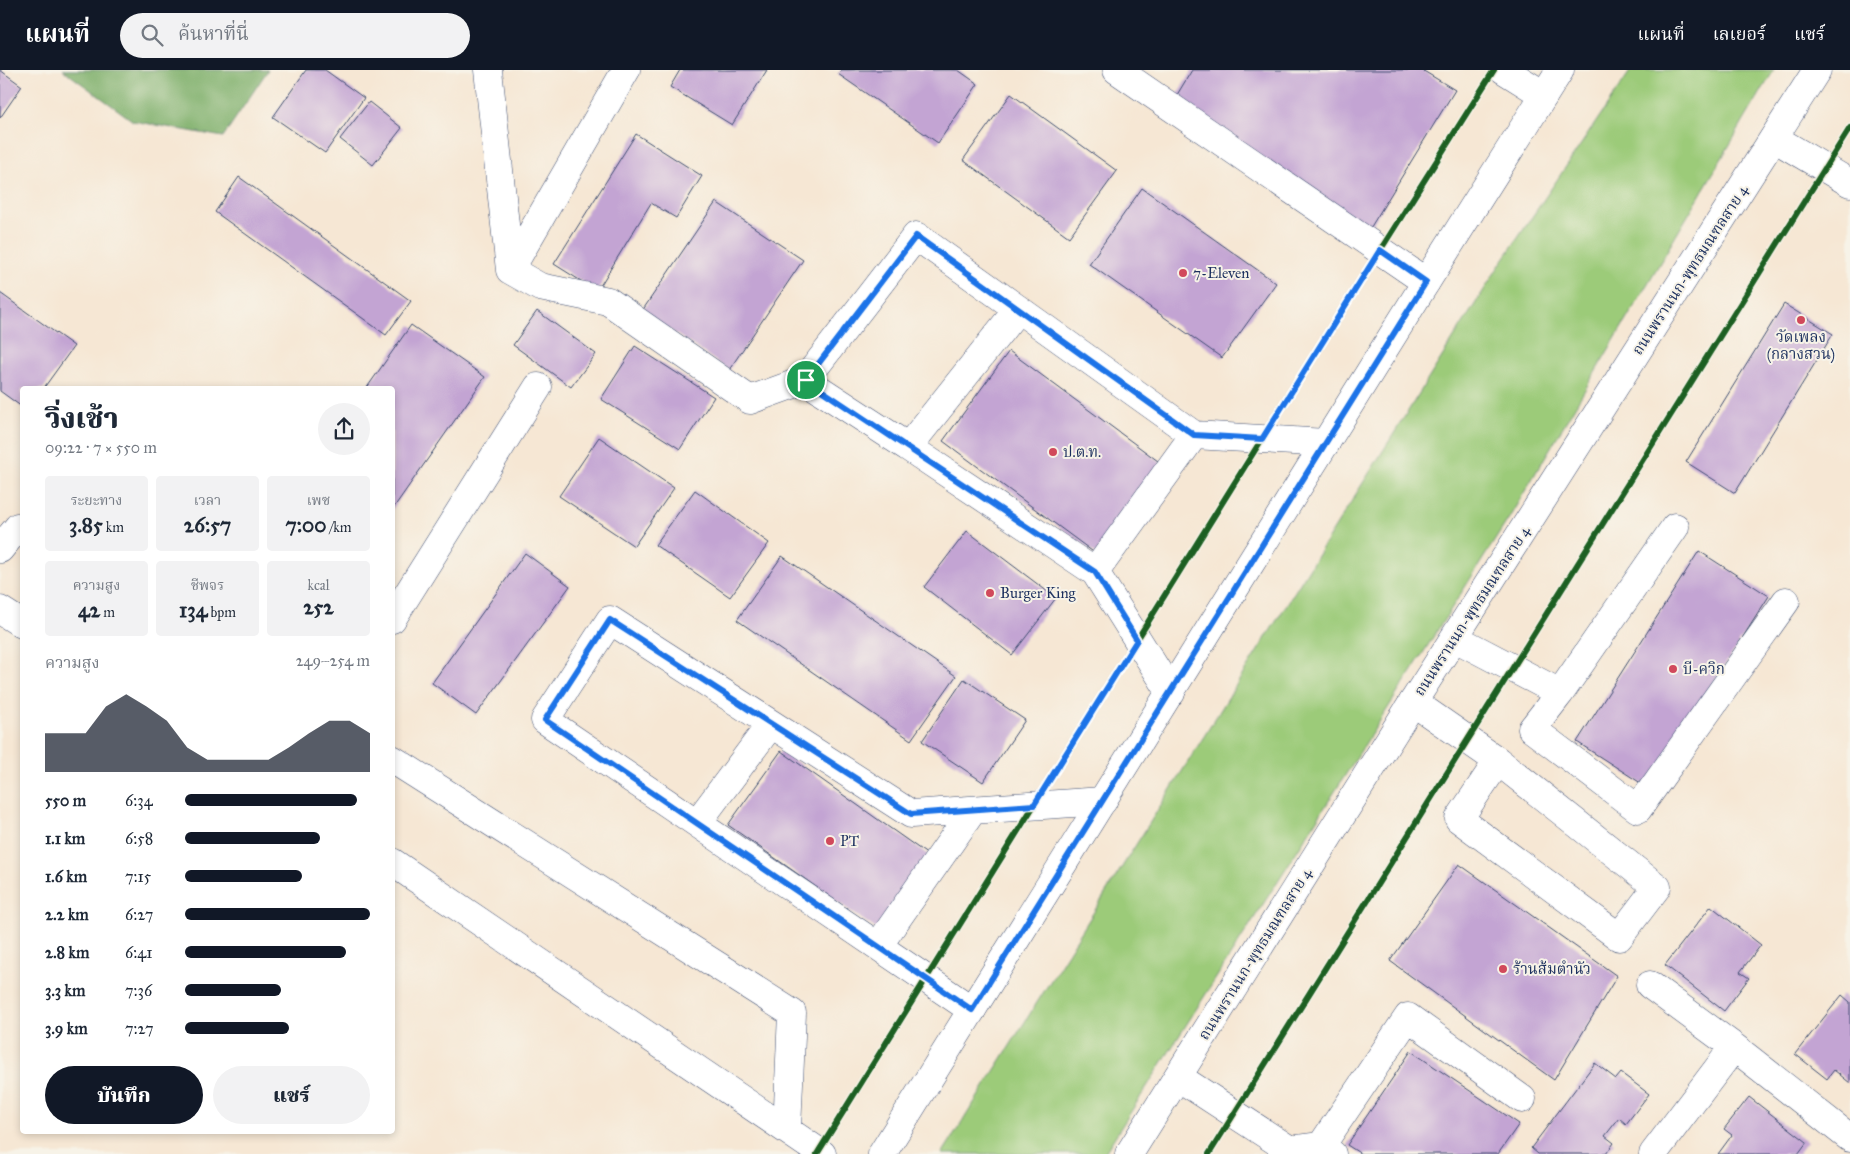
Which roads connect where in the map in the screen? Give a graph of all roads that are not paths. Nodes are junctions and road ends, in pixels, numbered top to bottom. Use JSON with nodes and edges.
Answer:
{"nodes":[{"id":1,"x":488,"y":70,"type":"edge"},
{"id":2,"x":626,"y":70,"type":"edge"},
{"id":3,"x":1117,"y":70,"type":"edge"},
{"id":4,"x":1504,"y":70,"type":"edge"},
{"id":5,"x":1560,"y":70,"type":"edge"},
{"id":6,"x":1817,"y":70,"type":"edge"},
{"id":7,"x":1544,"y":95,"type":"junction"},
{"id":8,"x":1774,"y":138,"type":"junction"},
{"id":9,"x":1850,"y":183,"type":"edge"},
{"id":10,"x":510,"y":270,"type":"junction"},
{"id":11,"x":1426,"y":282,"type":"junction"},
{"id":12,"x":1018,"y":309,"type":"junction"},
{"id":13,"x":806,"y":380,"type":"junction"},
{"id":14,"x":538,"y":387,"type":"dead end"},
{"id":15,"x":1194,"y":435,"type":"junction"},
{"id":16,"x":1326,"y":443,"type":"junction"},
{"id":17,"x":908,"y":447,"type":"junction"},
{"id":18,"x":1675,"y":527,"type":"dead end"},
{"id":19,"x":20,"y":528,"type":"edge"},
{"id":20,"x":0,"y":549,"type":"edge"},
{"id":21,"x":1095,"y":572,"type":"junction"},
{"id":22,"x":1786,"y":601,"type":"dead end"},
{"id":23,"x":0,"y":610,"type":"edge"},
{"id":24,"x":395,"y":614,"type":"edge"},
{"id":25,"x":20,"y":623,"type":"edge"},
{"id":26,"x":1455,"y":638,"type":"junction"},
{"id":27,"x":1171,"y":693,"type":"junction"},
{"id":28,"x":1560,"y":693,"type":"junction"},
{"id":29,"x":1413,"y":702,"type":"junction"},
{"id":30,"x":771,"y":724,"type":"junction"},
{"id":31,"x":395,"y":761,"type":"edge"},
{"id":32,"x":1498,"y":761,"type":"junction"},
{"id":33,"x":1103,"y":801,"type":"junction"},
{"id":34,"x":974,"y":810,"type":"junction"},
{"id":35,"x":697,"y":823,"type":"junction"},
{"id":36,"x":395,"y":864,"type":"edge"},
{"id":37,"x":878,"y":946,"type":"junction"},
{"id":38,"x":1650,"y":985,"type":"dead end"},
{"id":39,"x":972,"y":1010,"type":"junction"},
{"id":40,"x":1734,"y":1046,"type":"junction"},
{"id":41,"x":1178,"y":1077,"type":"junction"},
{"id":42,"x":1522,"y":1099,"type":"dead end"},
{"id":43,"x":787,"y":1130,"type":"junction"},
{"id":44,"x":1850,"y":1138,"type":"edge"},
{"id":45,"x":1327,"y":1150,"type":"edge"},
{"id":46,"x":822,"y":1154,"type":"edge"},
{"id":47,"x":882,"y":1154,"type":"edge"},
{"id":48,"x":1129,"y":1154,"type":"edge"},
{"id":49,"x":1653,"y":1154,"type":"edge"}],
"edges":[{"from":1,"to":10,"type":"main road"},
{"from":2,"to":10,"type":"main road"},
{"from":3,"to":11,"type":"main road"},
{"from":4,"to":7,"type":"main road"},
{"from":5,"to":7,"type":"main road"},
{"from":6,"to":8,"type":"main road","name":"ถนนพรานนก-พุทธมณฑลสาย 4"},
{"from":7,"to":11,"type":"main road"},
{"from":8,"to":9,"type":"main road"},
{"from":8,"to":26,"type":"main road","name":"ถนนพรานนก-พุทธมณฑลสาย 4"},
{"from":10,"to":13,"type":"main road"},
{"from":11,"to":16,"type":"main road"},
{"from":12,"to":13,"type":"main road"},
{"from":12,"to":15,"type":"main road"},
{"from":12,"to":17,"type":"main road"},
{"from":13,"to":17,"type":"main road"},
{"from":14,"to":24,"type":"main road"},
{"from":15,"to":16,"type":"main road"},
{"from":15,"to":21,"type":"main road"},
{"from":16,"to":27,"type":"main road"},
{"from":17,"to":21,"type":"main road"},
{"from":18,"to":28,"type":"main road"},
{"from":19,"to":20,"type":"main road"},
{"from":21,"to":27,"type":"main road"},
{"from":22,"to":28,"type":"main road"},
{"from":23,"to":25,"type":"main road"},
{"from":26,"to":28,"type":"main road"},
{"from":26,"to":29,"type":"main road","name":"ถนนพรานนก-พุทธมณฑลสาย 4"},
{"from":27,"to":33,"type":"main road"},
{"from":29,"to":32,"type":"main road"},
{"from":29,"to":41,"type":"main road","name":"ถนนพรานนก-พุทธมณฑลสาย 4"},
{"from":30,"to":34,"type":"main road"},
{"from":30,"to":35,"type":"main road"},
{"from":30,"to":35,"type":"main road"},
{"from":31,"to":43,"type":"main road"},
{"from":32,"to":32,"type":"main road"},
{"from":33,"to":34,"type":"main road"},
{"from":33,"to":39,"type":"main road"},
{"from":34,"to":37,"type":"main road"},
{"from":35,"to":37,"type":"main road"},
{"from":36,"to":43,"type":"main road"},
{"from":37,"to":39,"type":"main road"},
{"from":38,"to":40,"type":"main road"},
{"from":39,"to":47,"type":"main road"},
{"from":40,"to":44,"type":"main road"},
{"from":40,"to":49,"type":"main road"},
{"from":41,"to":45,"type":"main road"},
{"from":41,"to":48,"type":"main road","name":"ถนนพรานนก-พุทธมณฑลสาย 4"},
{"from":42,"to":45,"type":"main road"},
{"from":43,"to":46,"type":"main road"}]}
